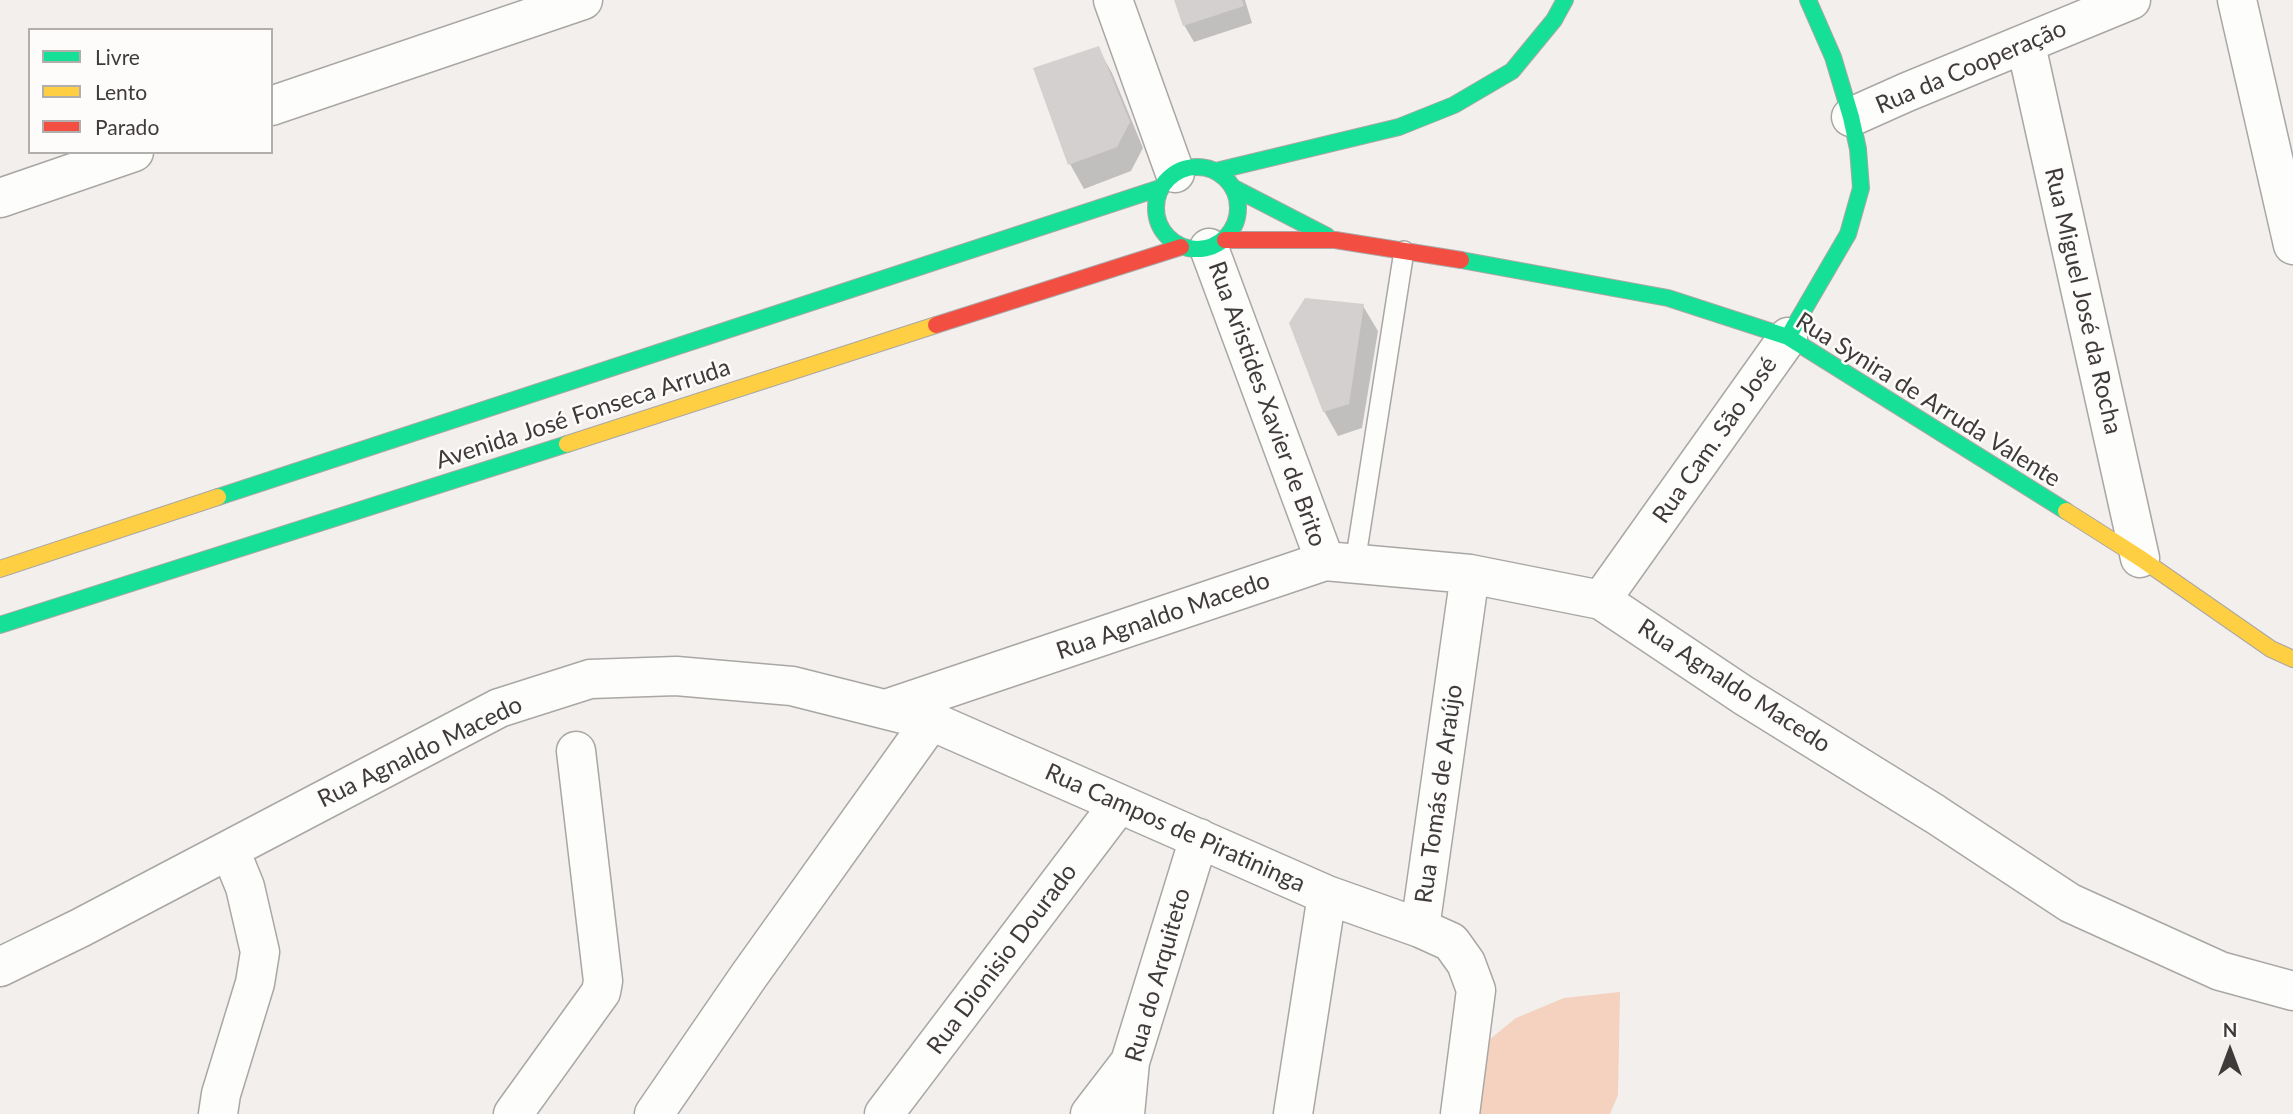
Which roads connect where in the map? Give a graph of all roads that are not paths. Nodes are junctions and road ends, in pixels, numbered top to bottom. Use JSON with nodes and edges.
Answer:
{"nodes":[{"id":1,"x":583,"y":0,"type":"edge"},
{"id":2,"x":1113,"y":0,"type":"edge"},
{"id":3,"x":1565,"y":0,"type":"edge"},
{"id":4,"x":1808,"y":0,"type":"edge"},
{"id":5,"x":2131,"y":0,"type":"edge"},
{"id":6,"x":2237,"y":0,"type":"edge"},
{"id":7,"x":2026,"y":45,"type":"junction"},
{"id":8,"x":273,"y":105,"type":"edge"},
{"id":9,"x":1851,"y":117,"type":"junction"},
{"id":10,"x":128,"y":154,"type":"edge"},
{"id":11,"x":1216,"y":171,"type":"junction"},
{"id":12,"x":1167,"y":181,"type":"junction"},
{"id":13,"x":1234,"y":188,"type":"junction"},
{"id":14,"x":0,"y":198,"type":"edge"},
{"id":15,"x":1335,"y":240,"type":"junction"},
{"id":16,"x":1205,"y":245,"type":"junction"},
{"id":17,"x":2293,"y":245,"type":"edge"},
{"id":18,"x":1404,"y":251,"type":"junction"},
{"id":19,"x":1788,"y":337,"type":"junction"},
{"id":20,"x":2140,"y":558,"type":"junction"},
{"id":21,"x":1340,"y":562,"type":"junction"},
{"id":22,"x":0,"y":569,"type":"edge"},
{"id":23,"x":1470,"y":574,"type":"junction"},
{"id":24,"x":1601,"y":600,"type":"junction"},
{"id":25,"x":0,"y":625,"type":"edge"},
{"id":26,"x":2293,"y":659,"type":"edge"},
{"id":27,"x":886,"y":709,"type":"junction"},
{"id":28,"x":931,"y":721,"type":"junction"},
{"id":29,"x":576,"y":751,"type":"dead end"},
{"id":30,"x":1119,"y":804,"type":"junction"},
{"id":31,"x":1199,"y":838,"type":"junction"},
{"id":32,"x":230,"y":850,"type":"junction"},
{"id":33,"x":1327,"y":895,"type":"junction"},
{"id":34,"x":1420,"y":928,"type":"junction"},
{"id":35,"x":0,"y":967,"type":"edge"},
{"id":36,"x":2293,"y":991,"type":"edge"},
{"id":37,"x":1130,"y":1062,"type":"junction"},
{"id":38,"x":218,"y":1114,"type":"edge"},
{"id":39,"x":513,"y":1114,"type":"edge"},
{"id":40,"x":654,"y":1114,"type":"edge"},
{"id":41,"x":884,"y":1114,"type":"edge"},
{"id":42,"x":1090,"y":1114,"type":"edge"},
{"id":43,"x":1125,"y":1114,"type":"edge"},
{"id":44,"x":1293,"y":1114,"type":"edge"},
{"id":45,"x":1460,"y":1114,"type":"edge"}],
"edges":[{"from":1,"to":8,"type":"street"},
{"from":2,"to":12,"type":"street"},
{"from":3,"to":11,"type":"main road"},
{"from":4,"to":9,"type":"main road","name":"Rua Cam. São José"},
{"from":5,"to":7,"type":"street","name":"Rua da Cooperação"},
{"from":6,"to":17,"type":"street"},
{"from":7,"to":9,"type":"street","name":"Rua da Cooperação"},
{"from":7,"to":20,"type":"street","name":"Rua Miguel José da Rocha"},
{"from":9,"to":19,"type":"main road","name":"Rua Cam. São José"},
{"from":10,"to":14,"type":"street"},
{"from":11,"to":12,"type":"main road"},
{"from":11,"to":13,"type":"main road"},
{"from":12,"to":16,"type":"main road"},
{"from":12,"to":22,"type":"main road","name":"Avenida José Fonseca Arruda"},
{"from":13,"to":15,"type":"main road","name":"Rua Synira de Arruda Valente"},
{"from":13,"to":16,"type":"main road"},
{"from":15,"to":16,"type":"main road","name":"Rua Synira de Arruda Valente"},
{"from":15,"to":18,"type":"main road","name":"Rua Synira de Arruda Valente"},
{"from":16,"to":21,"type":"street","name":"Rua Aristides Xavier de Brito"},
{"from":16,"to":25,"type":"main road","name":"Avenida José Fonseca Arruda"},
{"from":18,"to":19,"type":"main road","name":"Rua Synira de Arruda Valente"},
{"from":18,"to":21,"type":"lane"},
{"from":19,"to":20,"type":"main road","name":"Rua Synira de Arruda Valente"},
{"from":19,"to":24,"type":"street","name":"Rua Cam. São José"},
{"from":20,"to":26,"type":"main road","name":"Rua Synira de Arruda Valente"},
{"from":21,"to":23,"type":"street","name":"Rua Agnaldo Macedo"},
{"from":21,"to":27,"type":"street","name":"Rua Agnaldo Macedo"},
{"from":23,"to":24,"type":"street","name":"Rua Agnaldo Macedo"},
{"from":23,"to":34,"type":"street","name":"Rua Tomás de Araújo"},
{"from":24,"to":36,"type":"street","name":"Rua Agnaldo Macedo"},
{"from":27,"to":28,"type":"street","name":"Rua Campos de Piratininga"},
{"from":27,"to":32,"type":"street","name":"Rua Agnaldo Macedo"},
{"from":28,"to":30,"type":"street","name":"Rua Campos de Piratininga"},
{"from":28,"to":40,"type":"street"},
{"from":29,"to":39,"type":"street"},
{"from":30,"to":31,"type":"street","name":"Rua Campos de Piratininga"},
{"from":30,"to":41,"type":"street","name":"Rua Dionisio Dourado"},
{"from":31,"to":33,"type":"street","name":"Rua Campos de Piratininga"},
{"from":31,"to":37,"type":"street","name":"Rua do Arquiteto"},
{"from":32,"to":35,"type":"street","name":"Rua Agnaldo Macedo"},
{"from":32,"to":38,"type":"street"},
{"from":33,"to":34,"type":"street","name":"Rua Campos de Piratininga"},
{"from":33,"to":44,"type":"street"},
{"from":34,"to":45,"type":"street","name":"Rua Tomás de Araújo"},
{"from":37,"to":42,"type":"street"},
{"from":37,"to":43,"type":"street","name":"Rua do Arquiteto"}]}
